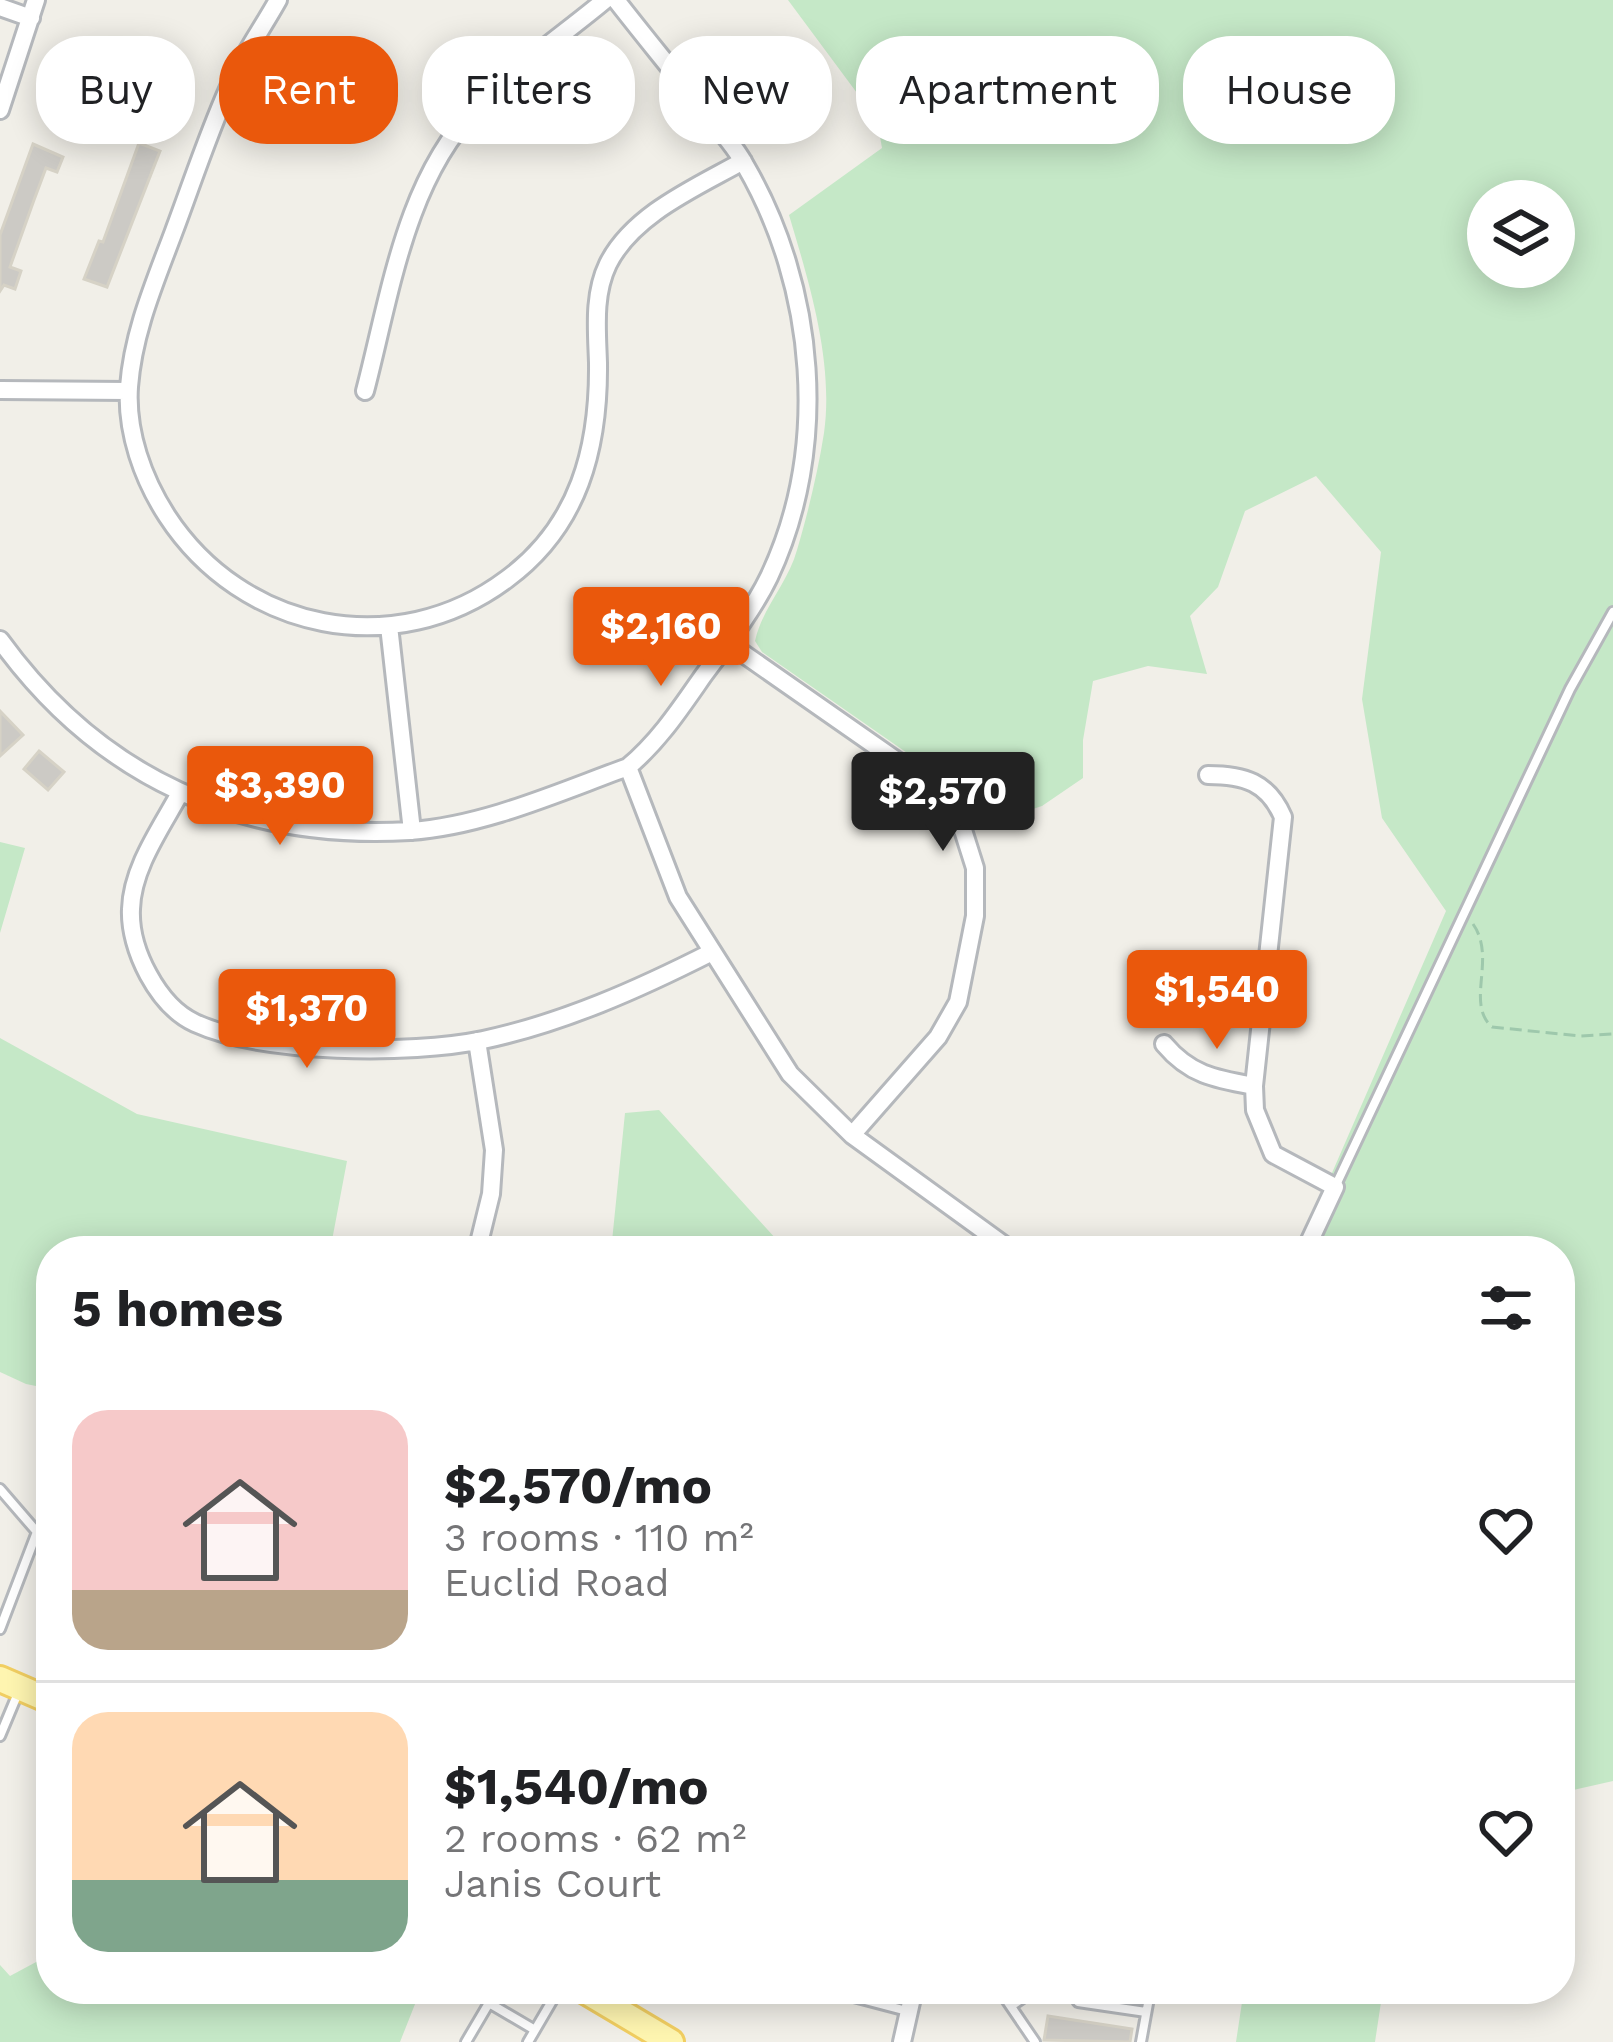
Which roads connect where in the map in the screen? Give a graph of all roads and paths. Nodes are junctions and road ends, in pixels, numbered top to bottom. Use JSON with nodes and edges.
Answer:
{"nodes":[{"id":1,"x":278,"y":0,"type":"edge"},
{"id":2,"x":605,"y":0,"type":"edge"},
{"id":3,"x":616,"y":0,"type":"edge"},
{"id":4,"x":0,"y":7,"type":"edge"},
{"id":5,"x":33,"y":9,"type":"edge"},
{"id":6,"x":0,"y":110,"type":"edge"},
{"id":7,"x":743,"y":161,"type":"junction"},
{"id":8,"x":0,"y":390,"type":"edge"},
{"id":9,"x":365,"y":391,"type":"dead end"},
{"id":10,"x":128,"y":392,"type":"junction"},
{"id":11,"x":1613,"y":612,"type":"edge"},
{"id":12,"x":389,"y":626,"type":"junction"},
{"id":13,"x":0,"y":640,"type":"edge"},
{"id":14,"x":728,"y":643,"type":"junction"},
{"id":15,"x":628,"y":767,"type":"junction"},
{"id":16,"x":1208,"y":775,"type":"dead end"},
{"id":17,"x":180,"y":793,"type":"junction"},
{"id":18,"x":412,"y":831,"type":"junction"},
{"id":19,"x":1462,"y":916,"type":"junction"},
{"id":20,"x":712,"y":952,"type":"junction"},
{"id":21,"x":1613,"y":1034,"type":"edge"},
{"id":22,"x":478,"y":1041,"type":"junction"},
{"id":23,"x":1164,"y":1044,"type":"dead end"},
{"id":24,"x":1254,"y":1085,"type":"junction"},
{"id":25,"x":852,"y":1135,"type":"junction"},
{"id":26,"x":1335,"y":1187,"type":"junction"},
{"id":27,"x":481,"y":1236,"type":"edge"},
{"id":28,"x":991,"y":1236,"type":"edge"},
{"id":29,"x":1312,"y":1236,"type":"edge"},
{"id":30,"x":0,"y":1489,"type":"edge"},
{"id":31,"x":36,"y":1531,"type":"edge"},
{"id":32,"x":36,"y":1535,"type":"edge"},
{"id":33,"x":1,"y":1623,"type":"edge"},
{"id":34,"x":10,"y":1683,"type":"edge"},
{"id":35,"x":0,"y":1736,"type":"edge"},
{"id":36,"x":489,"y":2004,"type":"edge"},
{"id":37,"x":492,"y":2004,"type":"edge"},
{"id":38,"x":550,"y":2004,"type":"edge"},
{"id":39,"x":611,"y":2004,"type":"edge"},
{"id":40,"x":879,"y":2004,"type":"edge"},
{"id":41,"x":911,"y":2004,"type":"edge"},
{"id":42,"x":1014,"y":2004,"type":"edge"},
{"id":43,"x":1092,"y":2004,"type":"edge"},
{"id":44,"x":1147,"y":2004,"type":"edge"},
{"id":45,"x":1011,"y":2006,"type":"joint"},
{"id":46,"x":909,"y":2012,"type":"junction"},
{"id":47,"x":1146,"y":2012,"type":"junction"},
{"id":48,"x":535,"y":2030,"type":"junction"},
{"id":49,"x":466,"y":2042,"type":"edge"},
{"id":50,"x":528,"y":2042,"type":"edge"},
{"id":51,"x":671,"y":2042,"type":"edge"},
{"id":52,"x":902,"y":2042,"type":"edge"},
{"id":53,"x":1035,"y":2042,"type":"edge"},
{"id":54,"x":1141,"y":2042,"type":"edge"}],
"edges":[{"from":1,"to":10,"type":"street"},
{"from":2,"to":9,"type":"street"},
{"from":3,"to":7,"type":"street"},
{"from":4,"to":5,"type":"street"},
{"from":5,"to":6,"type":"street"},
{"from":7,"to":12,"type":"street"},
{"from":7,"to":14,"type":"street"},
{"from":8,"to":10,"type":"street"},
{"from":10,"to":12,"type":"street"},
{"from":11,"to":19,"type":"lane"},
{"from":12,"to":18,"type":"street"},
{"from":13,"to":17,"type":"street"},
{"from":14,"to":15,"type":"street"},
{"from":14,"to":25,"type":"street"},
{"from":15,"to":18,"type":"street"},
{"from":15,"to":20,"type":"street"},
{"from":16,"to":24,"type":"street"},
{"from":17,"to":18,"type":"street"},
{"from":17,"to":22,"type":"street"},
{"from":19,"to":21,"type":"path"},
{"from":19,"to":26,"type":"lane"},
{"from":20,"to":22,"type":"street"},
{"from":20,"to":25,"type":"street"},
{"from":22,"to":27,"type":"street"},
{"from":23,"to":24,"type":"street"},
{"from":24,"to":26,"type":"street"},
{"from":25,"to":28,"type":"street"},
{"from":26,"to":29,"type":"street"},
{"from":30,"to":31,"type":"lane"},
{"from":32,"to":33,"type":"lane"},
{"from":34,"to":35,"type":"lane"},
{"from":36,"to":49,"type":"lane"},
{"from":37,"to":48,"type":"lane"},
{"from":38,"to":48,"type":"lane"},
{"from":39,"to":51,"type":"main road"},
{"from":40,"to":46,"type":"lane"},
{"from":41,"to":46,"type":"street"},
{"from":42,"to":45,"type":"lane"},
{"from":43,"to":47,"type":"lane"},
{"from":44,"to":47,"type":"lane"},
{"from":45,"to":53,"type":"lane"},
{"from":46,"to":52,"type":"street"},
{"from":47,"to":54,"type":"lane"},
{"from":48,"to":50,"type":"lane"}]}
